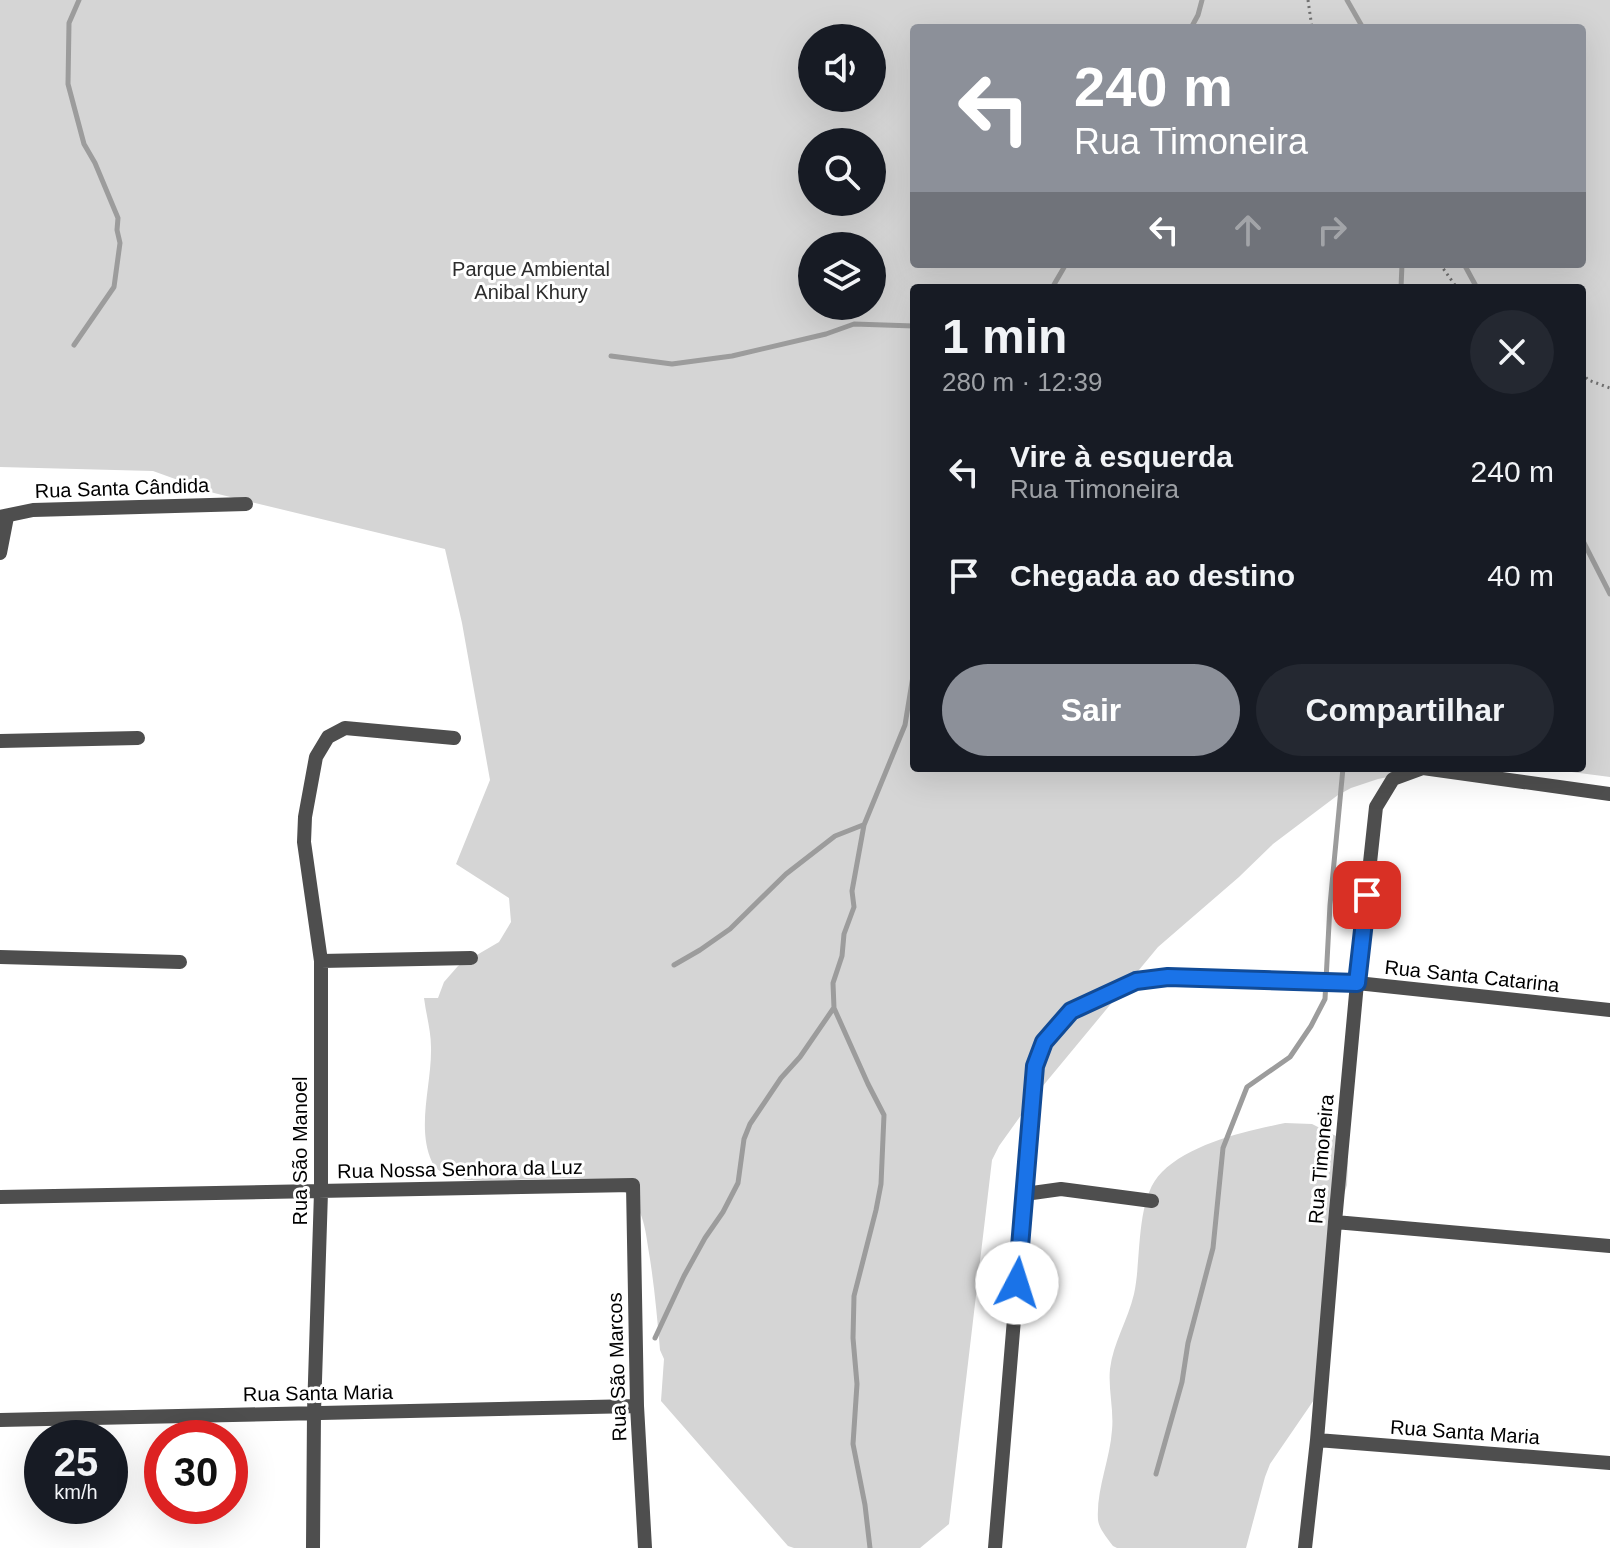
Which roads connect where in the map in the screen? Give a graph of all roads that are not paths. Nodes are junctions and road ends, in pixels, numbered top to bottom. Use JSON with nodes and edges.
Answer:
{"nodes":[{"id":1,"x":246,"y":504,"type":"dead end"},
{"id":2,"x":3,"y":517,"type":"edge"},
{"id":3,"x":0,"y":553,"type":"edge"},
{"id":4,"x":138,"y":738,"type":"dead end"},
{"id":5,"x":454,"y":738,"type":"dead end"},
{"id":6,"x":0,"y":741,"type":"edge"},
{"id":7,"x":1412,"y":772,"type":"edge"},
{"id":8,"x":1452,"y":772,"type":"edge"},
{"id":9,"x":1610,"y":794,"type":"edge"},
{"id":10,"x":0,"y":957,"type":"edge"},
{"id":11,"x":471,"y":958,"type":"dead end"},
{"id":12,"x":321,"y":961,"type":"junction"},
{"id":13,"x":180,"y":962,"type":"dead end"},
{"id":14,"x":1357,"y":983,"type":"junction"},
{"id":15,"x":1610,"y":1010,"type":"edge"},
{"id":16,"x":633,"y":1185,"type":"joint"},
{"id":17,"x":321,"y":1192,"type":"junction"},
{"id":18,"x":1025,"y":1194,"type":"junction"},
{"id":19,"x":0,"y":1197,"type":"edge"},
{"id":20,"x":1152,"y":1201,"type":"dead end"},
{"id":21,"x":1335,"y":1222,"type":"junction"},
{"id":22,"x":1610,"y":1246,"type":"edge"},
{"id":23,"x":637,"y":1406,"type":"junction"},
{"id":24,"x":314,"y":1412,"type":"junction"},
{"id":25,"x":0,"y":1420,"type":"edge"},
{"id":26,"x":1317,"y":1440,"type":"junction"},
{"id":27,"x":1610,"y":1463,"type":"edge"},
{"id":28,"x":313,"y":1548,"type":"edge"},
{"id":29,"x":645,"y":1548,"type":"edge"},
{"id":30,"x":995,"y":1548,"type":"edge"},
{"id":31,"x":1305,"y":1548,"type":"edge"}],
"edges":[{"from":1,"to":2,"type":"street","name":"Rua Santa Cândida"},
{"from":2,"to":3,"type":"street"},
{"from":4,"to":6,"type":"street"},
{"from":5,"to":12,"type":"street","name":"Rua São Manoel"},
{"from":7,"to":14,"type":"street","name":"Rua Timoneira"},
{"from":8,"to":9,"type":"street","name":"Rua Timoneira"},
{"from":10,"to":13,"type":"street"},
{"from":11,"to":12,"type":"street"},
{"from":12,"to":17,"type":"street","name":"Rua São Manoel"},
{"from":14,"to":15,"type":"street","name":"Rua Santa Catarina"},
{"from":14,"to":18,"type":"street","name":"Rua Santa Catarina"},
{"from":14,"to":21,"type":"street","name":"Rua Timoneira"},
{"from":16,"to":17,"type":"street","name":"Rua Nossa Senhora da Luz"},
{"from":16,"to":23,"type":"street","name":"Rua São Marcos"},
{"from":17,"to":19,"type":"street","name":"Rua Nossa Senhora da Luz"},
{"from":17,"to":24,"type":"street","name":"Rua São Manoel"},
{"from":18,"to":20,"type":"street"},
{"from":18,"to":30,"type":"street","name":"Rua Santa Catarina"},
{"from":21,"to":22,"type":"street"},
{"from":21,"to":26,"type":"street","name":"Rua Timoneira"},
{"from":23,"to":24,"type":"street","name":"Rua Santa Maria"},
{"from":23,"to":29,"type":"street","name":"Rua São Marcos"},
{"from":24,"to":25,"type":"street","name":"Rua Santa Maria"},
{"from":24,"to":28,"type":"street","name":"Rua São Manoel"},
{"from":26,"to":27,"type":"street","name":"Rua Santa Maria"},
{"from":26,"to":31,"type":"street","name":"Rua Timoneira"}]}
